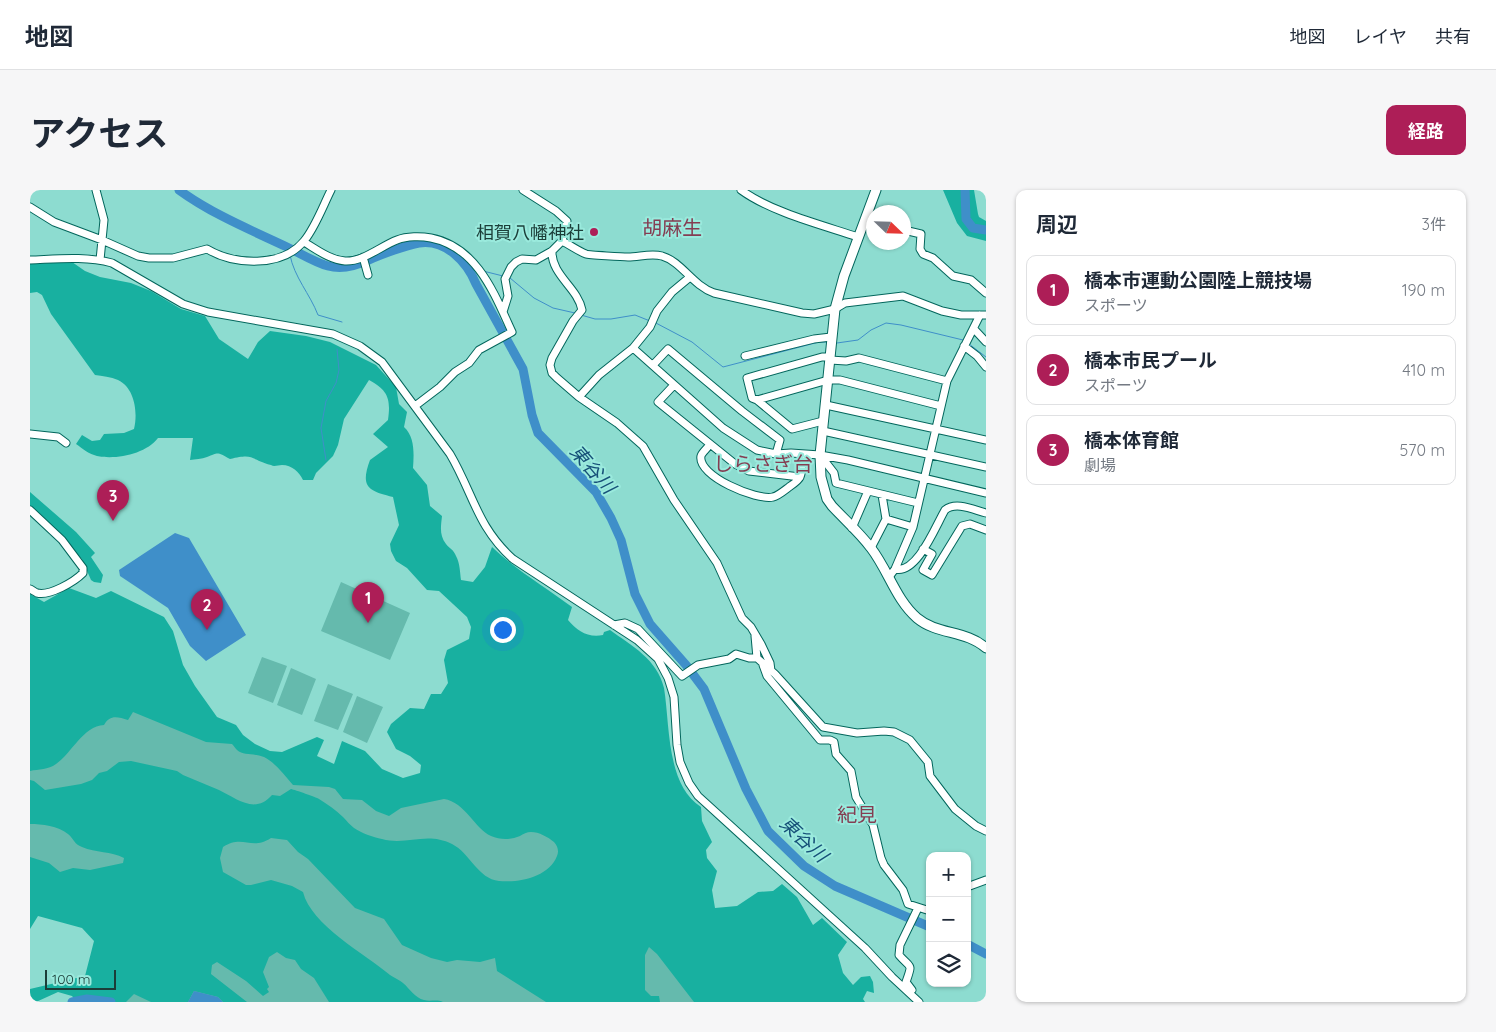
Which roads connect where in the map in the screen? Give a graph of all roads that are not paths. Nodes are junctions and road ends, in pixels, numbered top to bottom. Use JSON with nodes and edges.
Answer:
{"nodes":[{"id":1,"x":96,"y":190,"type":"edge"},
{"id":2,"x":331,"y":190,"type":"edge"},
{"id":3,"x":523,"y":190,"type":"edge"},
{"id":4,"x":741,"y":190,"type":"edge"},
{"id":5,"x":876,"y":190,"type":"edge"},
{"id":6,"x":872,"y":205,"type":"edge"},
{"id":7,"x":30,"y":207,"type":"edge"},
{"id":8,"x":866,"y":224,"type":"edge"},
{"id":9,"x":911,"y":232,"type":"edge"},
{"id":10,"x":858,"y":237,"type":"junction"},
{"id":11,"x":102,"y":240,"type":"junction"},
{"id":12,"x":562,"y":241,"type":"junction"},
{"id":13,"x":303,"y":242,"type":"junction"},
{"id":14,"x":552,"y":251,"type":"junction"},
{"id":15,"x":363,"y":258,"type":"junction"},
{"id":16,"x":30,"y":260,"type":"edge"},
{"id":17,"x":100,"y":260,"type":"junction"},
{"id":18,"x":368,"y":275,"type":"dead end"},
{"id":19,"x":690,"y":277,"type":"junction"},
{"id":20,"x":986,"y":293,"type":"edge"},
{"id":21,"x":835,"y":309,"type":"junction"},
{"id":22,"x":503,"y":312,"type":"junction"},
{"id":23,"x":983,"y":315,"type":"edge"},
{"id":24,"x":973,"y":331,"type":"junction"},
{"id":25,"x":831,"y":340,"type":"junction"},
{"id":26,"x":986,"y":342,"type":"edge"},
{"id":27,"x":965,"y":345,"type":"junction"},
{"id":28,"x":633,"y":348,"type":"junction"},
{"id":29,"x":745,"y":356,"type":"dead end"},
{"id":30,"x":830,"y":359,"type":"junction"},
{"id":31,"x":653,"y":365,"type":"junction"},
{"id":32,"x":986,"y":367,"type":"edge"},
{"id":33,"x":828,"y":380,"type":"junction"},
{"id":34,"x":947,"y":381,"type":"junction"},
{"id":35,"x":674,"y":385,"type":"junction"},
{"id":36,"x":579,"y":397,"type":"junction"},
{"id":37,"x":757,"y":400,"type":"junction"},
{"id":38,"x":826,"y":405,"type":"junction"},
{"id":39,"x":415,"y":406,"type":"junction"},
{"id":40,"x":941,"y":406,"type":"junction"},
{"id":41,"x":823,"y":426,"type":"junction"},
{"id":42,"x":935,"y":430,"type":"junction"},
{"id":43,"x":30,"y":434,"type":"edge"},
{"id":44,"x":986,"y":440,"type":"edge"},
{"id":45,"x":66,"y":443,"type":"dead end"},
{"id":46,"x":710,"y":444,"type":"junction"},
{"id":47,"x":776,"y":454,"type":"junction"},
{"id":48,"x":803,"y":454,"type":"junction"},
{"id":49,"x":820,"y":455,"type":"junction"},
{"id":50,"x":930,"y":455,"type":"junction"},
{"id":51,"x":986,"y":467,"type":"edge"},
{"id":52,"x":800,"y":477,"type":"junction"},
{"id":53,"x":925,"y":479,"type":"junction"},
{"id":54,"x":868,"y":491,"type":"junction"},
{"id":55,"x":986,"y":493,"type":"edge"},
{"id":56,"x":882,"y":495,"type":"junction"},
{"id":57,"x":918,"y":504,"type":"junction"},
{"id":58,"x":30,"y":510,"type":"edge"},
{"id":59,"x":986,"y":513,"type":"edge"},
{"id":60,"x":886,"y":519,"type":"junction"},
{"id":61,"x":914,"y":527,"type":"junction"},
{"id":62,"x":852,"y":528,"type":"junction"},
{"id":63,"x":986,"y":530,"type":"edge"},
{"id":64,"x":871,"y":548,"type":"junction"},
{"id":65,"x":923,"y":550,"type":"junction"},
{"id":66,"x":895,"y":569,"type":"junction"},
{"id":67,"x":890,"y":577,"type":"junction"},
{"id":68,"x":30,"y":589,"type":"edge"},
{"id":69,"x":614,"y":625,"type":"junction"},
{"id":70,"x":755,"y":634,"type":"junction"},
{"id":71,"x":986,"y":648,"type":"edge"},
{"id":72,"x":757,"y":658,"type":"junction"},
{"id":73,"x":763,"y":664,"type":"junction"},
{"id":74,"x":771,"y":671,"type":"junction"},
{"id":75,"x":986,"y":831,"type":"edge"},
{"id":76,"x":986,"y":880,"type":"edge"},
{"id":77,"x":971,"y":886,"type":"edge"},
{"id":78,"x":916,"y":910,"type":"junction"},
{"id":79,"x":926,"y":911,"type":"edge"},
{"id":80,"x":917,"y":1001,"type":"edge"}],
"edges":[{"from":1,"to":11,"type":"street"},
{"from":2,"to":13,"type":"street"},
{"from":3,"to":12,"type":"street"},
{"from":4,"to":10,"type":"street"},
{"from":5,"to":6,"type":"main road"},
{"from":7,"to":11,"type":"street"},
{"from":8,"to":10,"type":"main road"},
{"from":9,"to":20,"type":"street"},
{"from":10,"to":21,"type":"main road"},
{"from":11,"to":13,"type":"street"},
{"from":11,"to":17,"type":"street"},
{"from":12,"to":14,"type":"street"},
{"from":12,"to":19,"type":"street"},
{"from":13,"to":15,"type":"street"},
{"from":14,"to":22,"type":"street"},
{"from":14,"to":36,"type":"street"},
{"from":15,"to":18,"type":"street"},
{"from":15,"to":22,"type":"street"},
{"from":16,"to":17,"type":"street"},
{"from":17,"to":39,"type":"street"},
{"from":19,"to":21,"type":"street"},
{"from":19,"to":28,"type":"street"},
{"from":21,"to":23,"type":"street"},
{"from":21,"to":25,"type":"main road"},
{"from":22,"to":39,"type":"street"},
{"from":23,"to":24,"type":"street"},
{"from":24,"to":26,"type":"street"},
{"from":24,"to":27,"type":"street"},
{"from":25,"to":29,"type":"street"},
{"from":25,"to":30,"type":"main road"},
{"from":27,"to":32,"type":"street"},
{"from":27,"to":34,"type":"street"},
{"from":28,"to":31,"type":"street"},
{"from":28,"to":36,"type":"street"},
{"from":30,"to":33,"type":"main road"},
{"from":30,"to":34,"type":"street"},
{"from":30,"to":37,"type":"street"},
{"from":31,"to":35,"type":"street"},
{"from":31,"to":47,"type":"street"},
{"from":33,"to":37,"type":"street"},
{"from":33,"to":38,"type":"main road"},
{"from":33,"to":40,"type":"street"},
{"from":34,"to":40,"type":"street"},
{"from":35,"to":46,"type":"street"},
{"from":35,"to":47,"type":"street"},
{"from":36,"to":70,"type":"street"},
{"from":37,"to":41,"type":"street"},
{"from":38,"to":41,"type":"main road"},
{"from":38,"to":42,"type":"street"},
{"from":39,"to":69,"type":"street"},
{"from":40,"to":42,"type":"street"},
{"from":41,"to":49,"type":"main road"},
{"from":41,"to":50,"type":"street"},
{"from":42,"to":44,"type":"street"},
{"from":42,"to":50,"type":"street"},
{"from":43,"to":45,"type":"street"},
{"from":46,"to":52,"type":"street"},
{"from":46,"to":52,"type":"street"},
{"from":47,"to":48,"type":"street"},
{"from":48,"to":49,"type":"street"},
{"from":48,"to":52,"type":"street"},
{"from":49,"to":53,"type":"street"},
{"from":49,"to":54,"type":"street"},
{"from":49,"to":62,"type":"main road"},
{"from":50,"to":51,"type":"street"},
{"from":50,"to":53,"type":"street"},
{"from":53,"to":55,"type":"street"},
{"from":53,"to":57,"type":"street"},
{"from":54,"to":56,"type":"street"},
{"from":54,"to":62,"type":"street"},
{"from":56,"to":57,"type":"street"},
{"from":56,"to":60,"type":"street"},
{"from":57,"to":61,"type":"street"},
{"from":58,"to":68,"type":"street"},
{"from":59,"to":65,"type":"street"},
{"from":60,"to":61,"type":"street"},
{"from":60,"to":64,"type":"street"},
{"from":61,"to":66,"type":"street"},
{"from":62,"to":64,"type":"main road"},
{"from":63,"to":65,"type":"street"},
{"from":64,"to":67,"type":"main road"},
{"from":65,"to":66,"type":"street"},
{"from":66,"to":67,"type":"street"},
{"from":67,"to":71,"type":"main road"},
{"from":69,"to":72,"type":"street"},
{"from":69,"to":80,"type":"street"},
{"from":70,"to":72,"type":"street"},
{"from":70,"to":74,"type":"street"},
{"from":72,"to":73,"type":"street"},
{"from":73,"to":74,"type":"street"},
{"from":73,"to":78,"type":"street"},
{"from":74,"to":75,"type":"street"},
{"from":76,"to":77,"type":"street"},
{"from":78,"to":79,"type":"street"},
{"from":78,"to":80,"type":"street"}]}
